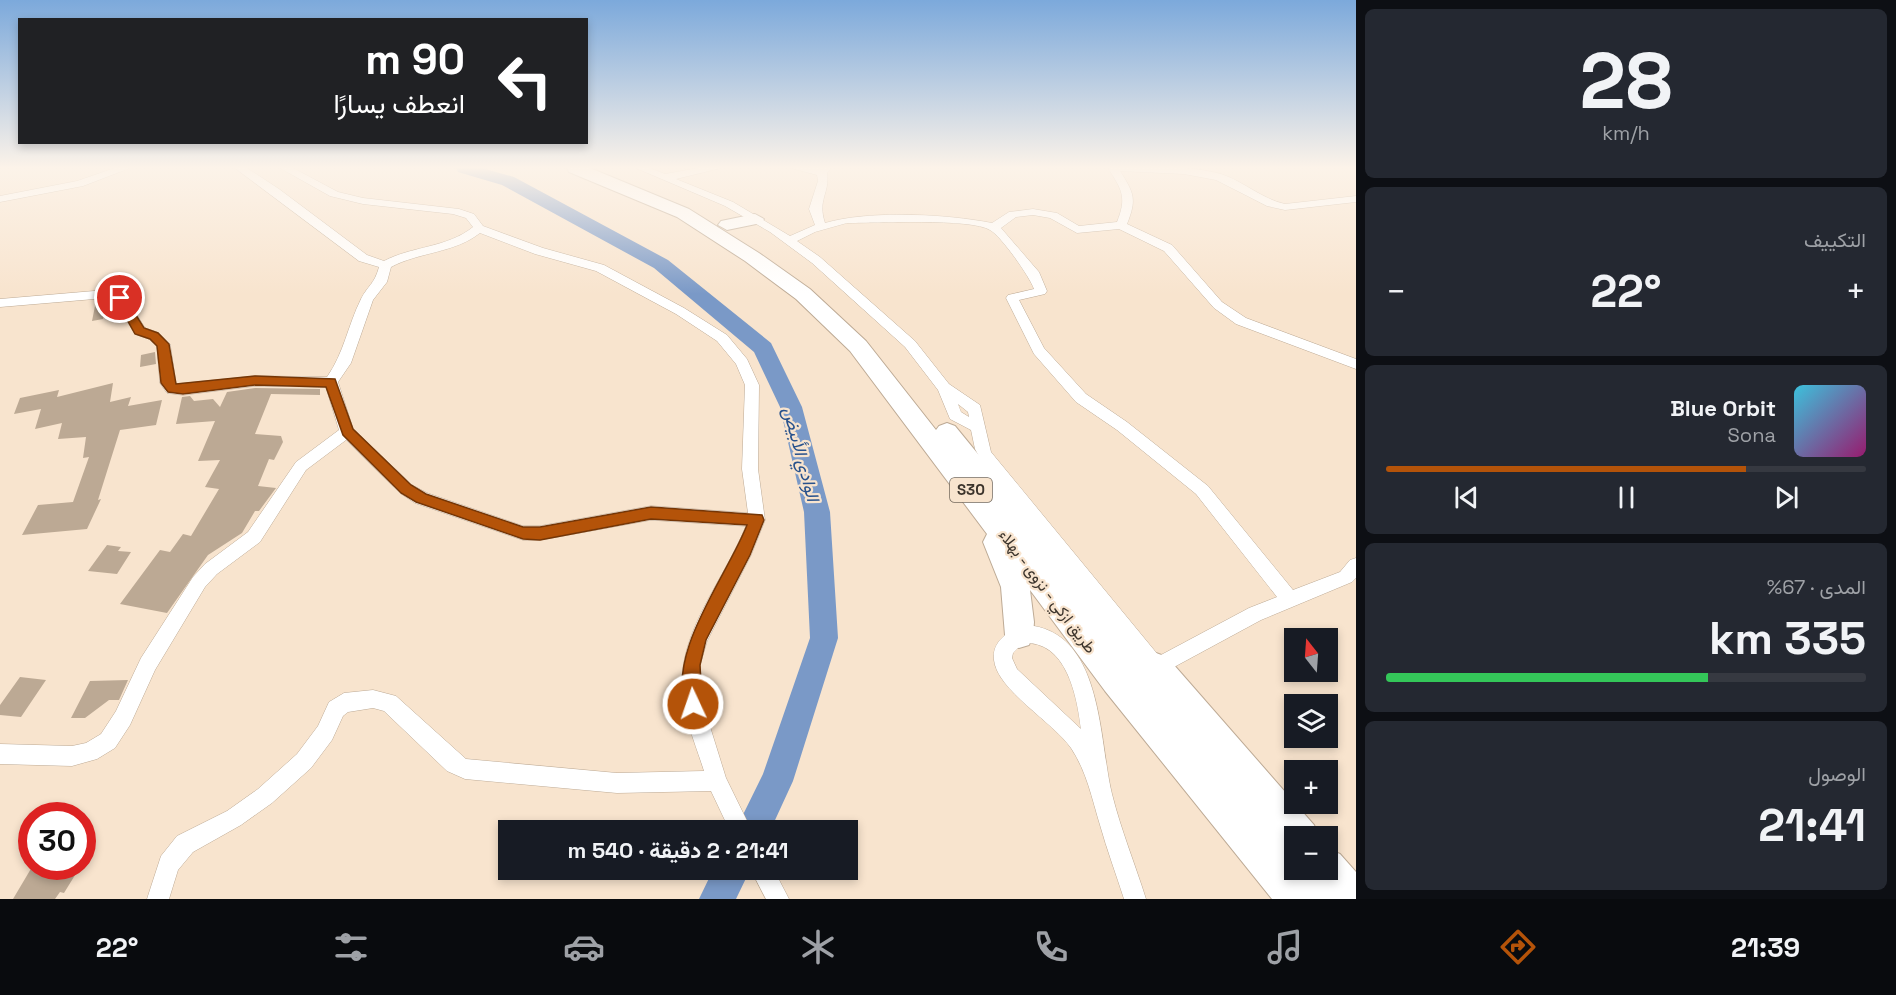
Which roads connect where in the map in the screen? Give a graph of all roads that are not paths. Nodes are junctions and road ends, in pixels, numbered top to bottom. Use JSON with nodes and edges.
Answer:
{"nodes":[{"id":1,"x":300,"y":210,"type":"edge"},
{"id":2,"x":446,"y":210,"type":"edge"},
{"id":3,"x":676,"y":210,"type":"edge"},
{"id":4,"x":701,"y":210,"type":"edge"},
{"id":5,"x":739,"y":210,"type":"edge"},
{"id":6,"x":815,"y":210,"type":"edge"},
{"id":7,"x":1128,"y":210,"type":"edge"},
{"id":8,"x":755,"y":219,"type":"junction"},
{"id":9,"x":727,"y":225,"type":"junction"},
{"id":10,"x":1121,"y":225,"type":"junction"},
{"id":11,"x":821,"y":227,"type":"junction"},
{"id":12,"x":994,"y":227,"type":"junction"},
{"id":13,"x":480,"y":228,"type":"junction"},
{"id":14,"x":791,"y":240,"type":"junction"},
{"id":15,"x":385,"y":265,"type":"junction"},
{"id":16,"x":0,"y":303,"type":"edge"},
{"id":17,"x":1356,"y":364,"type":"edge"},
{"id":18,"x":331,"y":382,"type":"junction"},
{"id":19,"x":347,"y":432,"type":"junction"},
{"id":20,"x":950,"y":462,"type":"junction"},
{"id":21,"x":757,"y":520,"type":"junction"},
{"id":22,"x":1356,"y":565,"type":"edge"},
{"id":23,"x":1290,"y":601,"type":"junction"},
{"id":24,"x":1019,"y":635,"type":"junction"},
{"id":25,"x":1156,"y":667,"type":"junction"},
{"id":26,"x":0,"y":754,"type":"edge"},
{"id":27,"x":717,"y":781,"type":"junction"},
{"id":28,"x":1099,"y":782,"type":"junction"},
{"id":29,"x":736,"y":820,"type":"edge"},
{"id":30,"x":1293,"y":826,"type":"edge"},
{"id":31,"x":1284,"y":850,"type":"edge"},
{"id":32,"x":1338,"y":878,"type":"edge"},
{"id":33,"x":768,"y":880,"type":"edge"},
{"id":34,"x":1309,"y":880,"type":"edge"},
{"id":35,"x":158,"y":899,"type":"edge"},
{"id":36,"x":778,"y":899,"type":"edge"},
{"id":37,"x":1136,"y":899,"type":"edge"},
{"id":38,"x":1295,"y":899,"type":"edge"},
{"id":39,"x":1325,"y":899,"type":"edge"},
{"id":40,"x":1356,"y":899,"type":"edge"}],
"edges":[{"from":1,"to":15,"type":"street"},
{"from":2,"to":13,"type":"street"},
{"from":3,"to":20,"type":"main road","name":"طريق ازكي - نزوى - بهلاء","number":"S30"},
{"from":4,"to":9,"type":"main road","name":"طريق ازكي - نزوى - بهلاء","number":"S30"},
{"from":5,"to":8,"type":"street"},
{"from":6,"to":11,"type":"street"},
{"from":7,"to":10,"type":"street"},
{"from":8,"to":9,"type":"main road"},
{"from":8,"to":14,"type":"street"},
{"from":9,"to":31,"type":"main road","name":"طريق ازكي - نزوى - بهلاء","number":"S30"},
{"from":10,"to":12,"type":"street"},
{"from":10,"to":17,"type":"street"},
{"from":11,"to":12,"type":"street"},
{"from":11,"to":14,"type":"street"},
{"from":12,"to":23,"type":"street"},
{"from":13,"to":15,"type":"street"},
{"from":13,"to":21,"type":"street"},
{"from":14,"to":25,"type":"street"},
{"from":15,"to":18,"type":"street"},
{"from":16,"to":18,"type":"street"},
{"from":18,"to":19,"type":"street"},
{"from":19,"to":21,"type":"street"},
{"from":19,"to":26,"type":"street"},
{"from":20,"to":24,"type":"main road"},
{"from":20,"to":38,"type":"main road","name":"طريق ازكي - نزوى - بهلاء","number":"S30"},
{"from":21,"to":27,"type":"street"},
{"from":22,"to":23,"type":"street"},
{"from":23,"to":25,"type":"street"},
{"from":24,"to":28,"type":"street"},
{"from":24,"to":28,"type":"street"},
{"from":25,"to":30,"type":"main road"},
{"from":27,"to":29,"type":"street"},
{"from":27,"to":35,"type":"street"},
{"from":28,"to":37,"type":"street"},
{"from":32,"to":40,"type":"main road"},
{"from":33,"to":36,"type":"street"},
{"from":34,"to":39,"type":"main road"}]}
